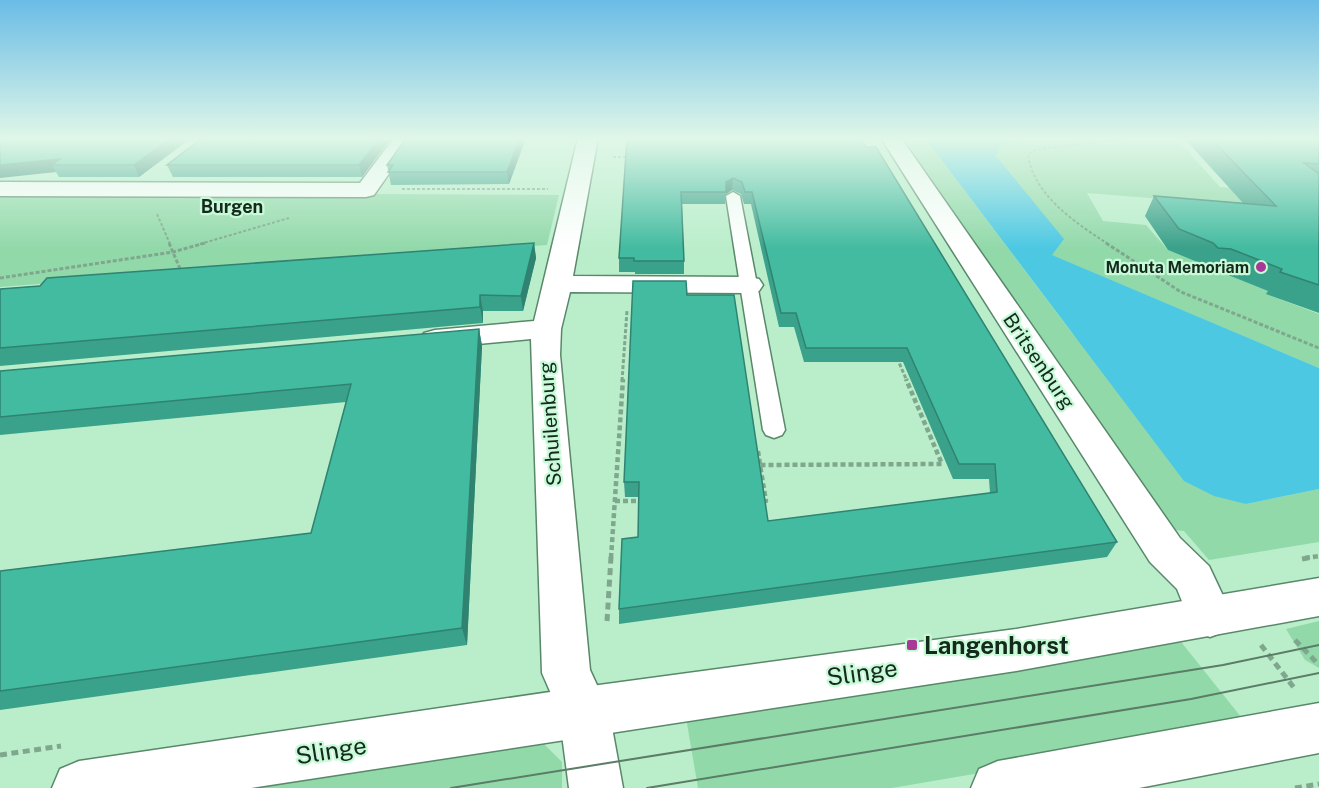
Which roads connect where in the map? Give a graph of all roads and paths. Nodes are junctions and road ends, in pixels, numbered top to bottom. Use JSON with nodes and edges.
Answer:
{"nodes":[{"id":1,"x":160,"y":175,"type":"edge"},
{"id":2,"x":377,"y":175,"type":"edge"},
{"id":3,"x":480,"y":175,"type":"edge"},
{"id":4,"x":580,"y":175,"type":"edge"},
{"id":5,"x":915,"y":175,"type":"edge"},
{"id":6,"x":1033,"y":175,"type":"edge"},
{"id":7,"x":142,"y":188,"type":"junction"},
{"id":8,"x":0,"y":189,"type":"edge"},
{"id":9,"x":366,"y":190,"type":"junction"},
{"id":10,"x":733,"y":196,"type":"edge"},
{"id":11,"x":297,"y":216,"type":"dead end"},
{"id":12,"x":173,"y":252,"type":"junction"},
{"id":13,"x":183,"y":277,"type":"edge"},
{"id":14,"x":0,"y":278,"type":"edge"},
{"id":15,"x":558,"y":284,"type":"junction"},
{"id":16,"x":628,"y":284,"type":"junction"},
{"id":17,"x":749,"y":285,"type":"junction"},
{"id":18,"x":546,"y":329,"type":"junction"},
{"id":19,"x":403,"y":341,"type":"edge"},
{"id":20,"x":1319,"y":348,"type":"edge"},
{"id":21,"x":894,"y":351,"type":"edge"},
{"id":22,"x":774,"y":430,"type":"dead end"},
{"id":23,"x":615,"y":501,"type":"junction"},
{"id":24,"x":650,"y":501,"type":"edge"},
{"id":25,"x":754,"y":501,"type":"edge"},
{"id":26,"x":1319,"y":597,"type":"edge"},
{"id":27,"x":1213,"y":603,"type":"junction"},
{"id":28,"x":575,"y":692,"type":"junction"},
{"id":29,"x":1310,"y":712,"type":"edge"},
{"id":30,"x":1319,"y":784,"type":"edge"},
{"id":31,"x":1028,"y":786,"type":"edge"},
{"id":32,"x":79,"y":788,"type":"edge"},
{"id":33,"x":596,"y":788,"type":"edge"},
{"id":34,"x":1295,"y":788,"type":"edge"}],
"edges":[{"from":1,"to":7,"type":"street"},
{"from":2,"to":9,"type":"street"},
{"from":3,"to":9,"type":"path"},
{"from":4,"to":15,"type":"street","name":"Schuilenburg"},
{"from":5,"to":27,"type":"street","name":"Britsenburg"},
{"from":6,"to":20,"type":"path"},
{"from":7,"to":8,"type":"street"},
{"from":7,"to":9,"type":"street"},
{"from":7,"to":12,"type":"path"},
{"from":10,"to":17,"type":"lane"},
{"from":11,"to":12,"type":"path"},
{"from":12,"to":13,"type":"path"},
{"from":12,"to":14,"type":"path"},
{"from":15,"to":16,"type":"street"},
{"from":15,"to":18,"type":"street","name":"Schuilenburg"},
{"from":16,"to":17,"type":"street"},
{"from":16,"to":23,"type":"path"},
{"from":17,"to":22,"type":"lane"},
{"from":18,"to":19,"type":"street"},
{"from":18,"to":28,"type":"street","name":"Schuilenburg"},
{"from":21,"to":25,"type":"path"},
{"from":23,"to":24,"type":"path"},
{"from":23,"to":28,"type":"path"},
{"from":26,"to":27,"type":"street","name":"Slinge"},
{"from":27,"to":28,"type":"street","name":"Slinge"},
{"from":27,"to":29,"type":"path"},
{"from":28,"to":32,"type":"street","name":"Slinge"},
{"from":28,"to":33,"type":"street"},
{"from":29,"to":31,"type":"street"},
{"from":30,"to":34,"type":"path"}]}
